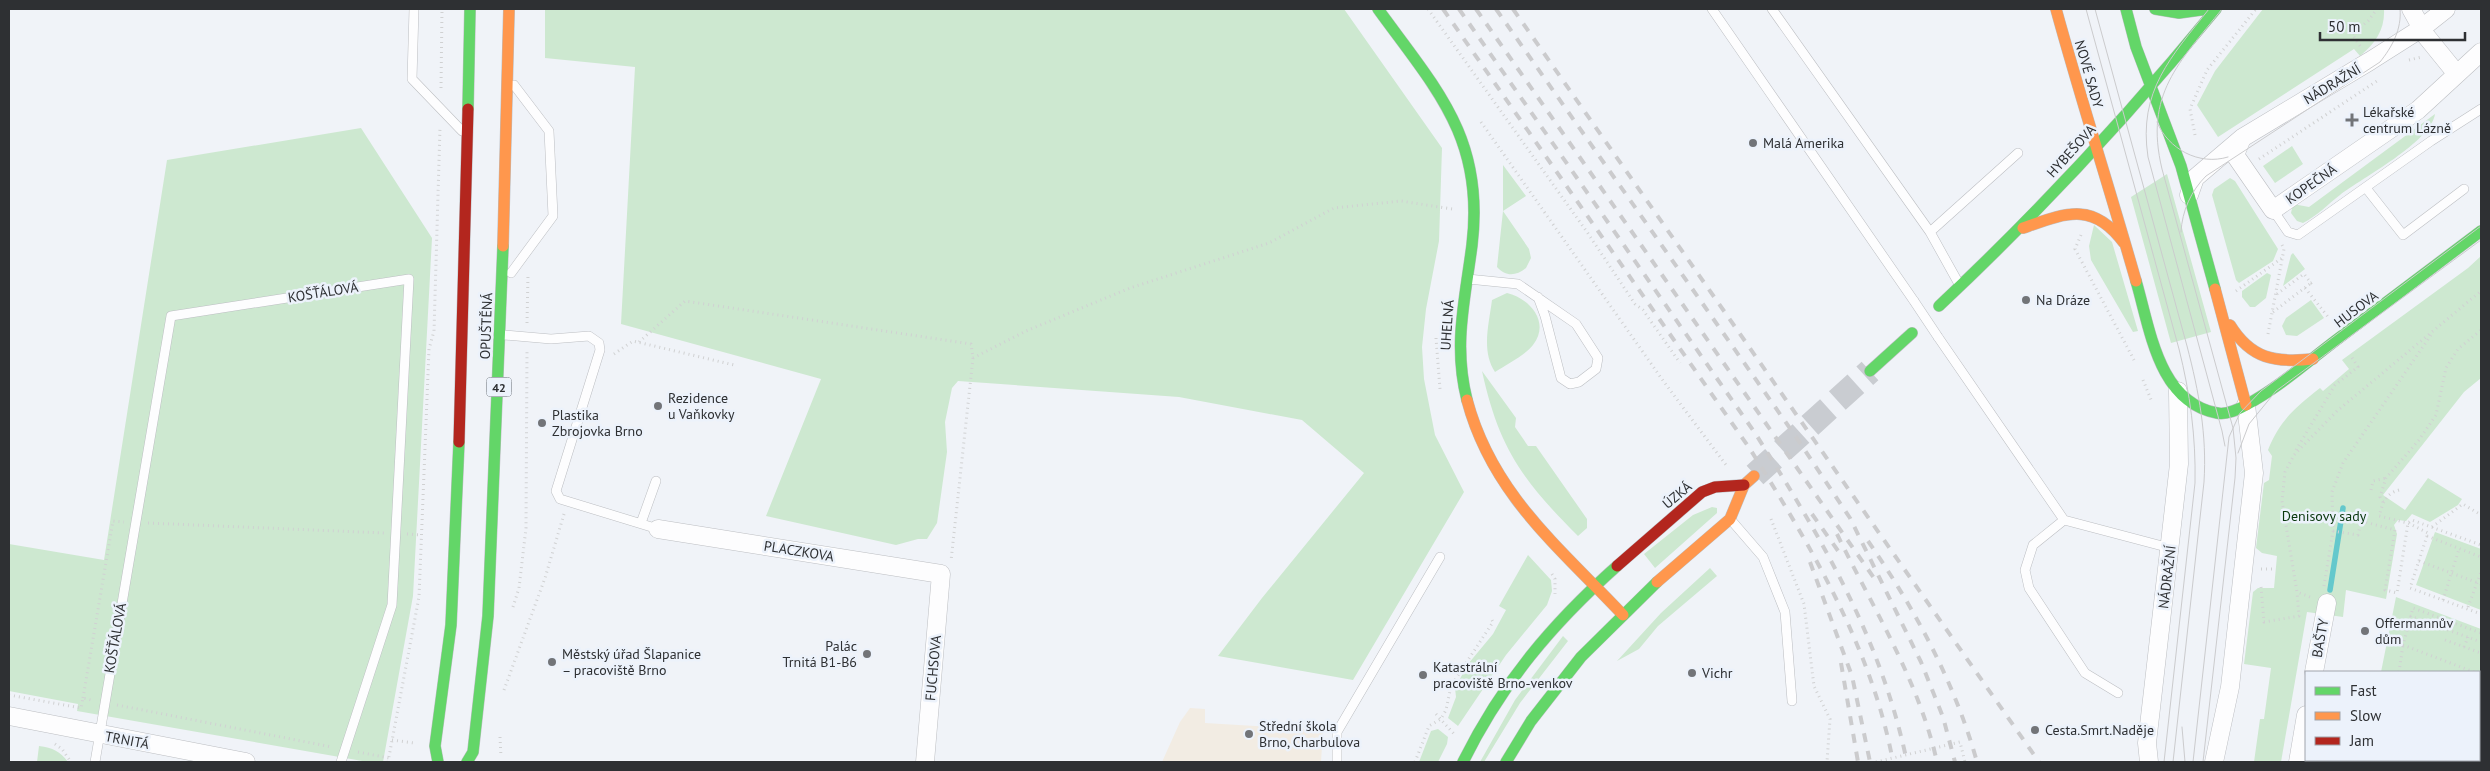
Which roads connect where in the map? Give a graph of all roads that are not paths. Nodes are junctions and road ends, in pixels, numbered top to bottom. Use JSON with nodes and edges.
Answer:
{"nodes":[{"id":1,"x":414,"y":9,"type":"edge"},
{"id":2,"x":470,"y":9,"type":"edge"},
{"id":3,"x":509,"y":9,"type":"edge"},
{"id":4,"x":1378,"y":9,"type":"edge"},
{"id":5,"x":1712,"y":9,"type":"edge"},
{"id":6,"x":1772,"y":9,"type":"edge"},
{"id":7,"x":2056,"y":9,"type":"edge"},
{"id":8,"x":2126,"y":9,"type":"edge"},
{"id":9,"x":2155,"y":9,"type":"edge"},
{"id":10,"x":2208,"y":9,"type":"edge"},
{"id":11,"x":2216,"y":9,"type":"edge"},
{"id":12,"x":2411,"y":9,"type":"edge"},
{"id":13,"x":2446,"y":9,"type":"edge"},
{"id":14,"x":2422,"y":28,"type":"junction"},
{"id":15,"x":2481,"y":52,"type":"edge"},
{"id":16,"x":2456,"y":73,"type":"junction"},
{"id":17,"x":507,"y":76,"type":"junction"},
{"id":18,"x":2152,"y":85,"type":"junction"},
{"id":19,"x":2481,"y":109,"type":"edge"},
{"id":20,"x":468,"y":137,"type":"junction"},
{"id":21,"x":2242,"y":138,"type":"junction"},
{"id":22,"x":2096,"y":146,"type":"junction"},
{"id":23,"x":2018,"y":153,"type":"dead end"},
{"id":24,"x":2366,"y":188,"type":"junction"},
{"id":25,"x":2464,"y":189,"type":"dead end"},
{"id":26,"x":2189,"y":195,"type":"junction"},
{"id":27,"x":2273,"y":210,"type":"junction"},
{"id":28,"x":2018,"y":229,"type":"junction"},
{"id":29,"x":2481,"y":231,"type":"edge"},
{"id":30,"x":1930,"y":232,"type":"junction"},
{"id":31,"x":2129,"y":252,"type":"junction"},
{"id":32,"x":1467,"y":279,"type":"junction"},
{"id":33,"x":503,"y":283,"type":"junction"},
{"id":34,"x":1961,"y":286,"type":"junction"},
{"id":35,"x":1538,"y":297,"type":"junction"},
{"id":36,"x":1939,"y":306,"type":"dead end"},
{"id":37,"x":2220,"y":308,"type":"junction"},
{"id":38,"x":1912,"y":333,"type":"dead end"},
{"id":39,"x":501,"y":335,"type":"junction"},
{"id":40,"x":2313,"y":359,"type":"junction"},
{"id":41,"x":1870,"y":371,"type":"tunnel mouth"},
{"id":42,"x":2178,"y":391,"type":"junction"},
{"id":43,"x":2246,"y":405,"type":"junction"},
{"id":44,"x":1755,"y":475,"type":"tunnel mouth"},
{"id":45,"x":656,"y":481,"type":"dead end"},
{"id":46,"x":1744,"y":485,"type":"junction"},
{"id":47,"x":1730,"y":519,"type":"junction"},
{"id":48,"x":2064,"y":520,"type":"junction"},
{"id":49,"x":641,"y":523,"type":"junction"},
{"id":50,"x":658,"y":529,"type":"joint"},
{"id":51,"x":2170,"y":548,"type":"junction"},
{"id":52,"x":1440,"y":557,"type":"dead end"},
{"id":53,"x":946,"y":568,"type":"joint"},
{"id":54,"x":1594,"y":584,"type":"junction"},
{"id":55,"x":2327,"y":603,"type":"road end"},
{"id":56,"x":1623,"y":615,"type":"junction"},
{"id":57,"x":2314,"y":671,"type":"edge"},
{"id":58,"x":2118,"y":693,"type":"dead end"},
{"id":59,"x":1792,"y":701,"type":"dead end"},
{"id":60,"x":9,"y":716,"type":"edge"},
{"id":61,"x":2305,"y":721,"type":"edge"},
{"id":62,"x":98,"y":735,"type":"junction"},
{"id":63,"x":95,"y":762,"type":"edge"},
{"id":64,"x":246,"y":762,"type":"edge"},
{"id":65,"x":340,"y":762,"type":"edge"},
{"id":66,"x":438,"y":762,"type":"edge"},
{"id":67,"x":467,"y":762,"type":"edge"},
{"id":68,"x":925,"y":762,"type":"edge"},
{"id":69,"x":1337,"y":762,"type":"edge"},
{"id":70,"x":1463,"y":762,"type":"edge"},
{"id":71,"x":1506,"y":762,"type":"edge"},
{"id":72,"x":2148,"y":762,"type":"edge"},
{"id":73,"x":2214,"y":762,"type":"edge"},
{"id":74,"x":2298,"y":762,"type":"edge"}],
"edges":[{"from":1,"to":20,"type":"lane"},
{"from":2,"to":20,"type":"main road","name":"OPUŠTĚNÁ"},
{"from":3,"to":17,"type":"main road","name":"OPUŠTĚNÁ","number":"42"},
{"from":4,"to":32,"type":"main road","name":"UHELNÁ"},
{"from":5,"to":48,"type":"lane","bridge":true},
{"from":6,"to":30,"type":"lane"},
{"from":7,"to":22,"type":"main road","name":"NOVÉ SADY"},
{"from":8,"to":18,"type":"main road"},
{"from":9,"to":10,"type":"main road"},
{"from":11,"to":18,"type":"main road","name":"HYBEŠOVA"},
{"from":12,"to":14,"type":"street"},
{"from":13,"to":14,"type":"street","name":"NÁDRAŽNÍ"},
{"from":14,"to":16,"type":"street"},
{"from":14,"to":21,"type":"street","name":"NÁDRAŽNÍ"},
{"from":15,"to":16,"type":"street","name":"KOPEČNÁ"},
{"from":16,"to":27,"type":"street","name":"KOPEČNÁ"},
{"from":17,"to":33,"type":"main road","name":"OPUŠTĚNÁ","number":"42"},
{"from":17,"to":33,"type":"lane"},
{"from":18,"to":22,"type":"main road","name":"HYBEŠOVA"},
{"from":18,"to":26,"type":"main road"},
{"from":19,"to":24,"type":"lane","name":"KOPEČNÁ"},
{"from":20,"to":66,"type":"main road","name":"OPUŠTĚNÁ"},
{"from":21,"to":26,"type":"street","name":"NÁDRAŽNÍ"},
{"from":21,"to":27,"type":"street"},
{"from":22,"to":28,"type":"main road","name":"HYBEŠOVA"},
{"from":22,"to":31,"type":"main road"},
{"from":23,"to":30,"type":"lane"},
{"from":24,"to":25,"type":"lane"},
{"from":24,"to":27,"type":"lane","name":"KOPEČNÁ"},
{"from":26,"to":37,"type":"main road"},
{"from":28,"to":31,"type":"main road"},
{"from":28,"to":34,"type":"main road","name":"HYBEŠOVA"},
{"from":29,"to":40,"type":"main road","name":"HUSOVA"},
{"from":30,"to":34,"type":"lane"},
{"from":31,"to":42,"type":"main road"},
{"from":32,"to":35,"type":"lane"},
{"from":32,"to":54,"type":"main road","name":"UHELNÁ"},
{"from":33,"to":39,"type":"main road","name":"OPUŠTĚNÁ","number":"42"},
{"from":34,"to":36,"type":"main road","name":"HYBEŠOVA"},
{"from":35,"to":35,"type":"lane"},
{"from":37,"to":40,"type":"main road"},
{"from":37,"to":43,"type":"main road"},
{"from":38,"to":41,"type":"main road"},
{"from":39,"to":49,"type":"lane"},
{"from":39,"to":67,"type":"main road","name":"OPUŠTĚNÁ","number":"42"},
{"from":40,"to":43,"type":"main road","name":"HUSOVA"},
{"from":42,"to":43,"type":"main road"},
{"from":42,"to":51,"type":"street","name":"NÁDRAŽNÍ"},
{"from":43,"to":73,"type":"street"},
{"from":44,"to":46,"type":"main road"},
{"from":45,"to":49,"type":"lane"},
{"from":46,"to":47,"type":"main road"},
{"from":46,"to":54,"type":"main road","name":"ÚZKÁ"},
{"from":47,"to":56,"type":"main road"},
{"from":47,"to":59,"type":"lane"},
{"from":48,"to":51,"type":"lane"},
{"from":48,"to":58,"type":"lane"},
{"from":49,"to":50,"type":"lane"},
{"from":50,"to":53,"type":"street","name":"PLACZKOVA"},
{"from":51,"to":72,"type":"street","name":"NÁDRAŽNÍ"},
{"from":52,"to":69,"type":"lane"},
{"from":53,"to":68,"type":"street","name":"FUCHSOVA"},
{"from":54,"to":56,"type":"main road","name":"UHELNÁ"},
{"from":54,"to":70,"type":"main road","name":"ÚZKÁ"},
{"from":55,"to":57,"type":"street","name":"BAŠTY"},
{"from":56,"to":71,"type":"main road"},
{"from":60,"to":62,"type":"street","name":"TRNITÁ"},
{"from":61,"to":74,"type":"street"},
{"from":62,"to":63,"type":"lane","name":"KOŠŤÁLOVÁ"},
{"from":62,"to":64,"type":"street","name":"TRNITÁ"},
{"from":62,"to":65,"type":"lane","name":"KOŠŤÁLOVÁ"}]}
